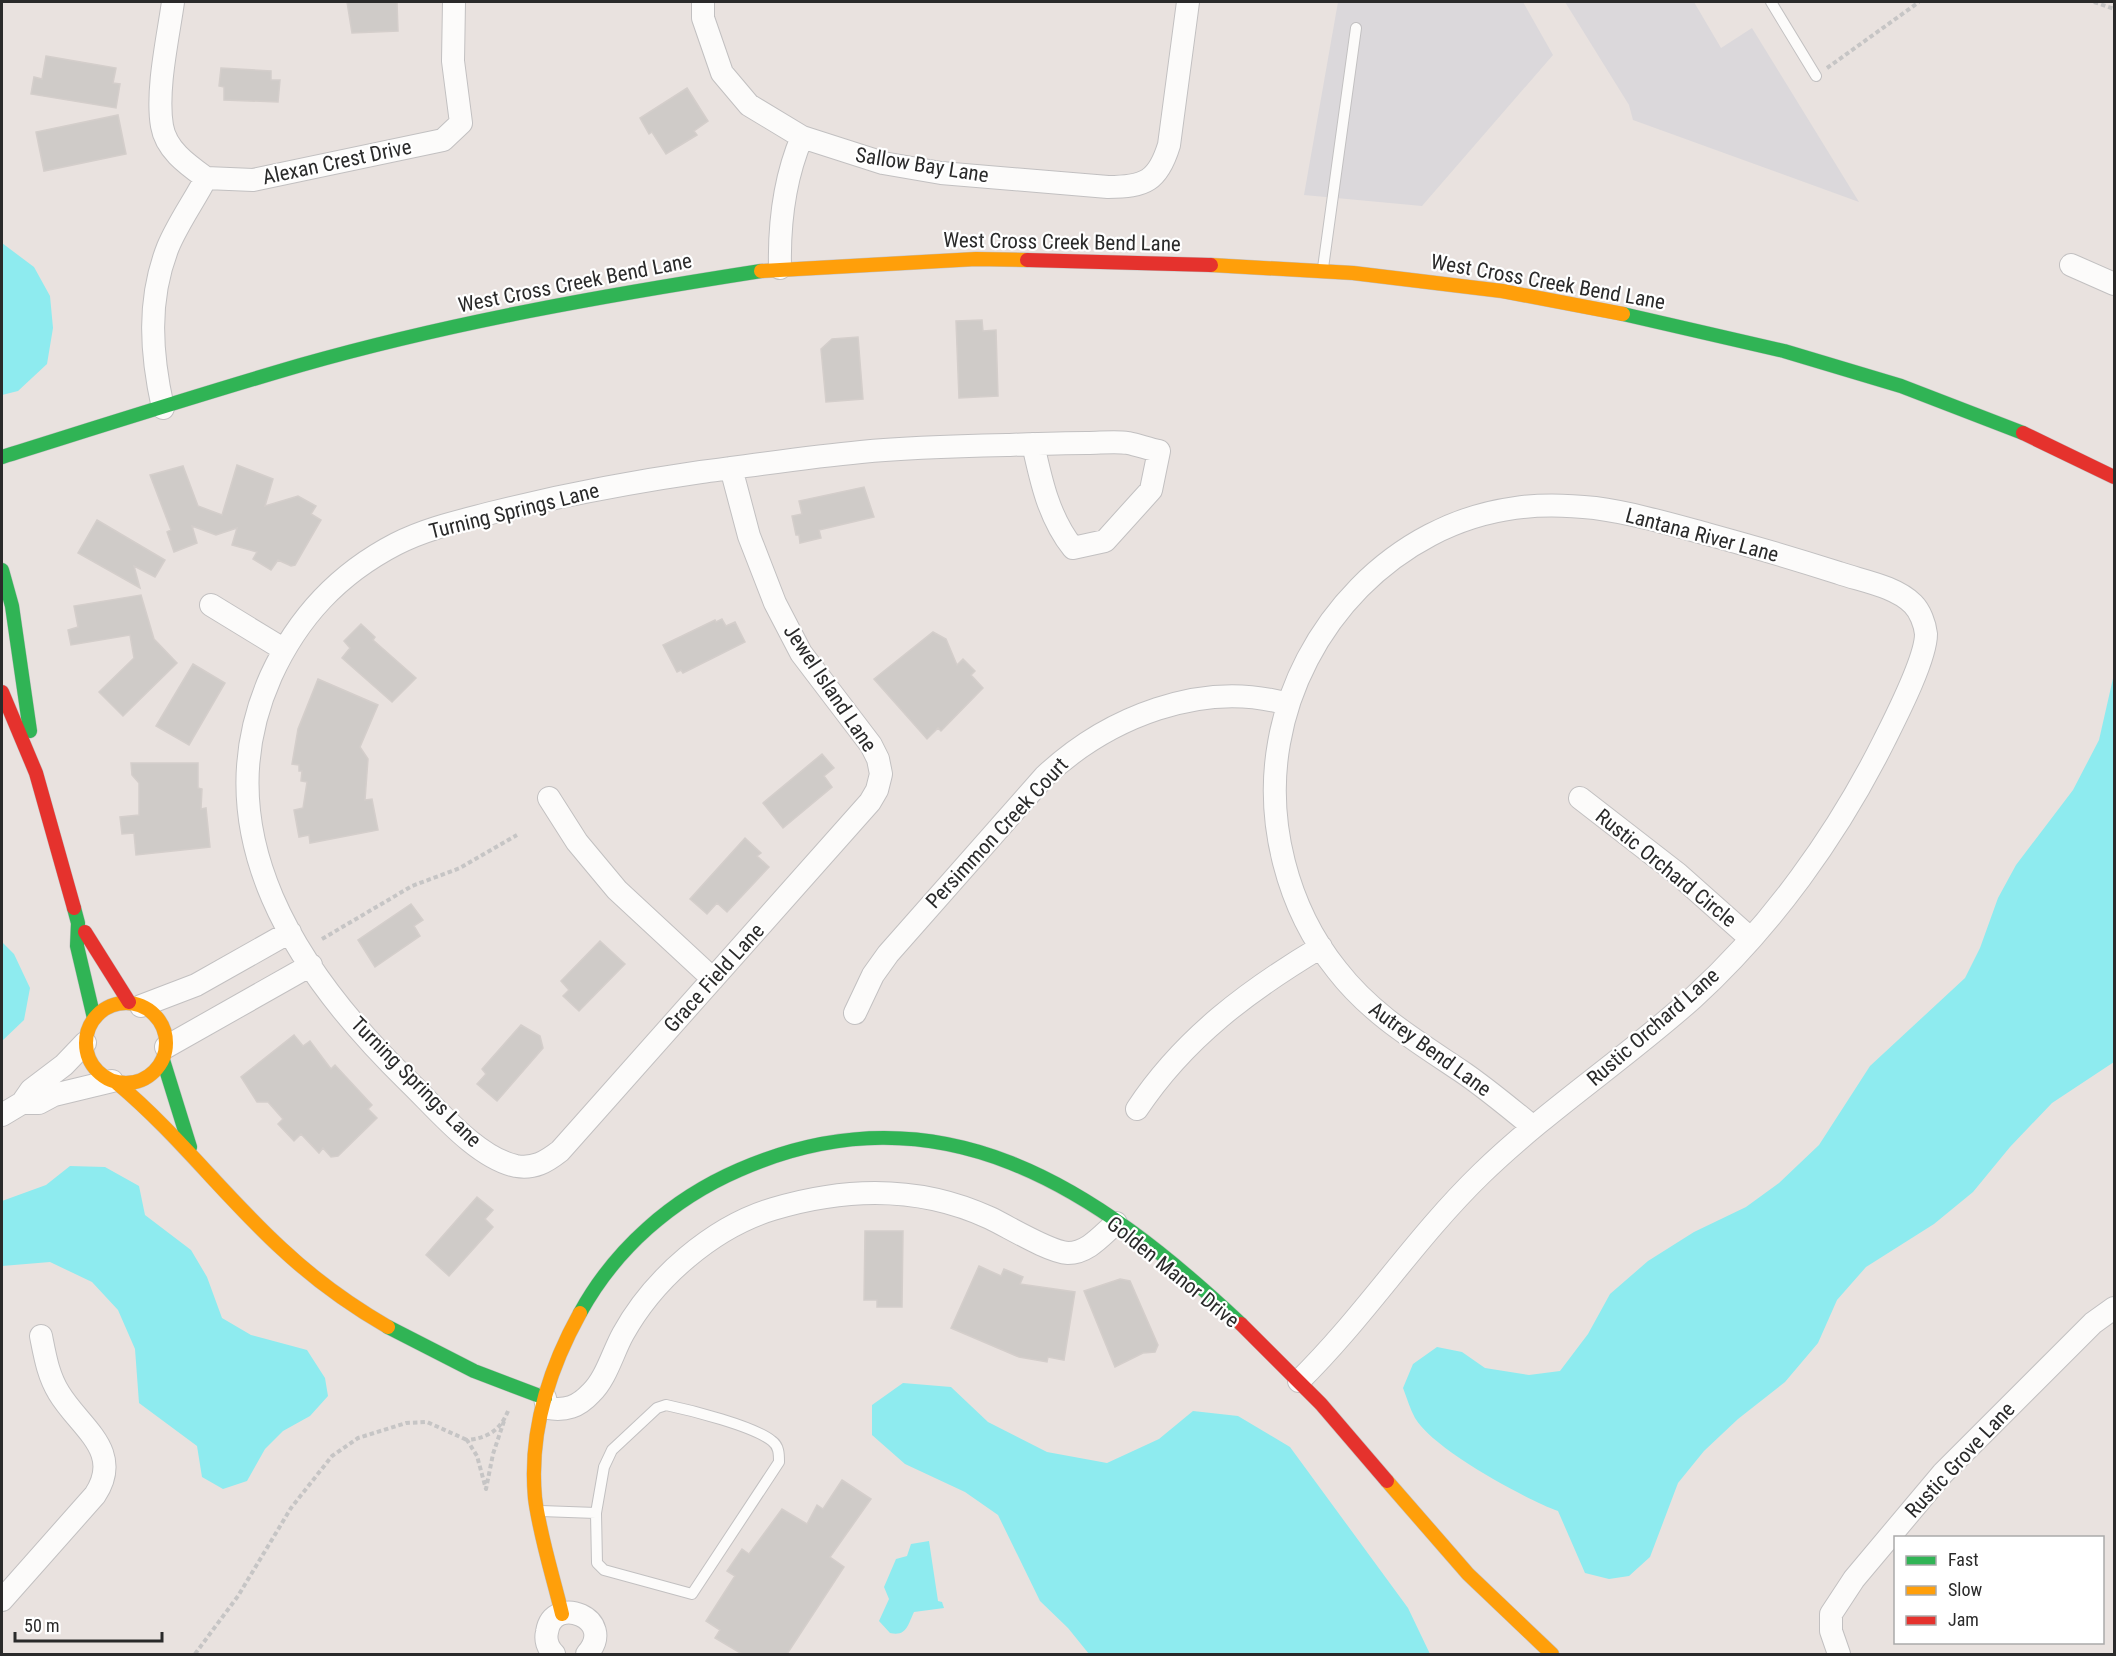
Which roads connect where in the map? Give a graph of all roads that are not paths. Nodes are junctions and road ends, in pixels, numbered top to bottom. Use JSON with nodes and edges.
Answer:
{"nodes":[{"id":1,"x":173,"y":2,"type":"edge"},
{"id":2,"x":454,"y":2,"type":"edge"},
{"id":3,"x":703,"y":2,"type":"edge"},
{"id":4,"x":1188,"y":2,"type":"edge"},
{"id":5,"x":1776,"y":3,"type":"edge"},
{"id":6,"x":1356,"y":28,"type":"dead end"},
{"id":7,"x":1815,"y":76,"type":"road end"},
{"id":8,"x":802,"y":137,"type":"junction"},
{"id":9,"x":206,"y":178,"type":"junction"},
{"id":10,"x":2071,"y":265,"type":"dead end"},
{"id":11,"x":780,"y":268,"type":"junction"},
{"id":12,"x":1322,"y":272,"type":"junction"},
{"id":13,"x":2115,"y":284,"type":"edge"},
{"id":14,"x":163,"y":408,"type":"junction"},
{"id":15,"x":1033,"y":444,"type":"junction"},
{"id":16,"x":2,"y":457,"type":"edge"},
{"id":17,"x":731,"y":468,"type":"junction"},
{"id":18,"x":2115,"y":477,"type":"edge"},
{"id":19,"x":1467,"y":519,"type":"joint"},
{"id":20,"x":2,"y":570,"type":"edge"},
{"id":21,"x":211,"y":605,"type":"dead end"},
{"id":22,"x":1922,"y":618,"type":"joint"},
{"id":23,"x":284,"y":649,"type":"junction"},
{"id":24,"x":2,"y":692,"type":"edge"},
{"id":25,"x":1287,"y":704,"type":"junction"},
{"id":26,"x":36,"y":773,"type":"junction"},
{"id":27,"x":881,"y":774,"type":"joint"},
{"id":28,"x":549,"y":798,"type":"dead end"},
{"id":29,"x":1580,"y":798,"type":"dead end"},
{"id":30,"x":78,"y":923,"type":"junction"},
{"id":31,"x":290,"y":932,"type":"junction"},
{"id":32,"x":1750,"y":938,"type":"junction"},
{"id":33,"x":1321,"y":947,"type":"junction"},
{"id":34,"x":311,"y":965,"type":"junction"},
{"id":35,"x":713,"y":979,"type":"junction"},
{"id":36,"x":135,"y":1004,"type":"junction"},
{"id":37,"x":855,"y":1013,"type":"dead end"},
{"id":38,"x":94,"y":1018,"type":"junction"},
{"id":39,"x":85,"y":1043,"type":"junction"},
{"id":40,"x":165,"y":1053,"type":"junction"},
{"id":41,"x":115,"y":1082,"type":"junction"},
{"id":42,"x":22,"y":1103,"type":"junction"},
{"id":43,"x":1137,"y":1108,"type":"dead end"},
{"id":44,"x":2,"y":1115,"type":"edge"},
{"id":45,"x":1533,"y":1127,"type":"junction"},
{"id":46,"x":192,"y":1154,"type":"junction"},
{"id":47,"x":530,"y":1167,"type":"joint"},
{"id":48,"x":1116,"y":1223,"type":"junction"},
{"id":49,"x":2115,"y":1308,"type":"edge"},
{"id":50,"x":41,"y":1336,"type":"dead end"},
{"id":51,"x":1299,"y":1381,"type":"junction"},
{"id":52,"x":545,"y":1398,"type":"junction"},
{"id":53,"x":538,"y":1510,"type":"junction"},
{"id":54,"x":596,"y":1513,"type":"junction"},
{"id":55,"x":2,"y":1600,"type":"edge"},
{"id":56,"x":562,"y":1614,"type":"junction"},
{"id":57,"x":554,"y":1654,"type":"edge"},
{"id":58,"x":587,"y":1654,"type":"edge"},
{"id":59,"x":1552,"y":1654,"type":"edge"},
{"id":60,"x":1839,"y":1654,"type":"edge"}],
"edges":[{"from":1,"to":9,"type":"street"},
{"from":2,"to":9,"type":"street","name":"Alexan Crest Drive"},
{"from":3,"to":8,"type":"street","name":"Sallow Bay Lane"},
{"from":4,"to":8,"type":"street","name":"Sallow Bay Lane"},
{"from":5,"to":7,"type":"lane"},
{"from":6,"to":12,"type":"lane"},
{"from":8,"to":11,"type":"street"},
{"from":9,"to":14,"type":"street"},
{"from":10,"to":13,"type":"street"},
{"from":11,"to":12,"type":"street","name":"West Cross Creek Bend Lane"},
{"from":11,"to":14,"type":"street","name":"West Cross Creek Bend Lane"},
{"from":12,"to":18,"type":"street","name":"West Cross Creek Bend Lane"},
{"from":14,"to":16,"type":"street","name":"West Cross Creek Bend Lane"},
{"from":15,"to":15,"type":"street","name":"Turning Springs Lane"},
{"from":15,"to":17,"type":"street","name":"Turning Springs Lane"},
{"from":17,"to":23,"type":"street","name":"Turning Springs Lane"},
{"from":17,"to":27,"type":"street","name":"Jewel Island Lane"},
{"from":19,"to":22,"type":"street","name":"Lantana River Lane"},
{"from":19,"to":25,"type":"street","name":"Autrey Bend Lane"},
{"from":20,"to":26,"type":"street"},
{"from":21,"to":23,"type":"street"},
{"from":22,"to":32,"type":"street","name":"Rustic Orchard Lane"},
{"from":23,"to":31,"type":"street","name":"Turning Springs Lane"},
{"from":24,"to":26,"type":"street"},
{"from":25,"to":33,"type":"street","name":"Autrey Bend Lane"},
{"from":25,"to":37,"type":"street","name":"Persimmon Creek Court"},
{"from":26,"to":30,"type":"street"},
{"from":27,"to":35,"type":"street","name":"Grace Field Lane"},
{"from":28,"to":35,"type":"street"},
{"from":29,"to":32,"type":"street","name":"Rustic Orchard Circle"},
{"from":30,"to":36,"type":"street"},
{"from":30,"to":38,"type":"street"},
{"from":31,"to":34,"type":"street","name":"Turning Springs Lane"},
{"from":31,"to":36,"type":"street"},
{"from":32,"to":45,"type":"street","name":"Rustic Orchard Lane"},
{"from":33,"to":43,"type":"street"},
{"from":33,"to":45,"type":"street","name":"Autrey Bend Lane"},
{"from":34,"to":40,"type":"street"},
{"from":34,"to":47,"type":"street","name":"Turning Springs Lane"},
{"from":35,"to":47,"type":"street","name":"Grace Field Lane"},
{"from":36,"to":38,"type":"street"},
{"from":36,"to":40,"type":"street"},
{"from":38,"to":39,"type":"street"},
{"from":39,"to":41,"type":"street"},
{"from":39,"to":42,"type":"street"},
{"from":40,"to":41,"type":"street"},
{"from":40,"to":46,"type":"street"},
{"from":41,"to":42,"type":"street"},
{"from":41,"to":46,"type":"street"},
{"from":42,"to":44,"type":"street"},
{"from":45,"to":51,"type":"street","name":"Rustic Orchard Lane"},
{"from":46,"to":52,"type":"street"},
{"from":48,"to":51,"type":"street","name":"Golden Manor Drive"},
{"from":48,"to":52,"type":"street"},
{"from":48,"to":52,"type":"street","name":"Golden Manor Drive"},
{"from":49,"to":60,"type":"street","name":"Rustic Grove Lane"},
{"from":50,"to":55,"type":"street"},
{"from":51,"to":59,"type":"street","name":"Golden Manor Drive"},
{"from":52,"to":53,"type":"street","name":"Golden Manor Drive"},
{"from":53,"to":54,"type":"lane"},
{"from":53,"to":56,"type":"street","name":"Golden Manor Drive"},
{"from":54,"to":54,"type":"lane"},
{"from":56,"to":57,"type":"street"},
{"from":56,"to":58,"type":"street"}]}
